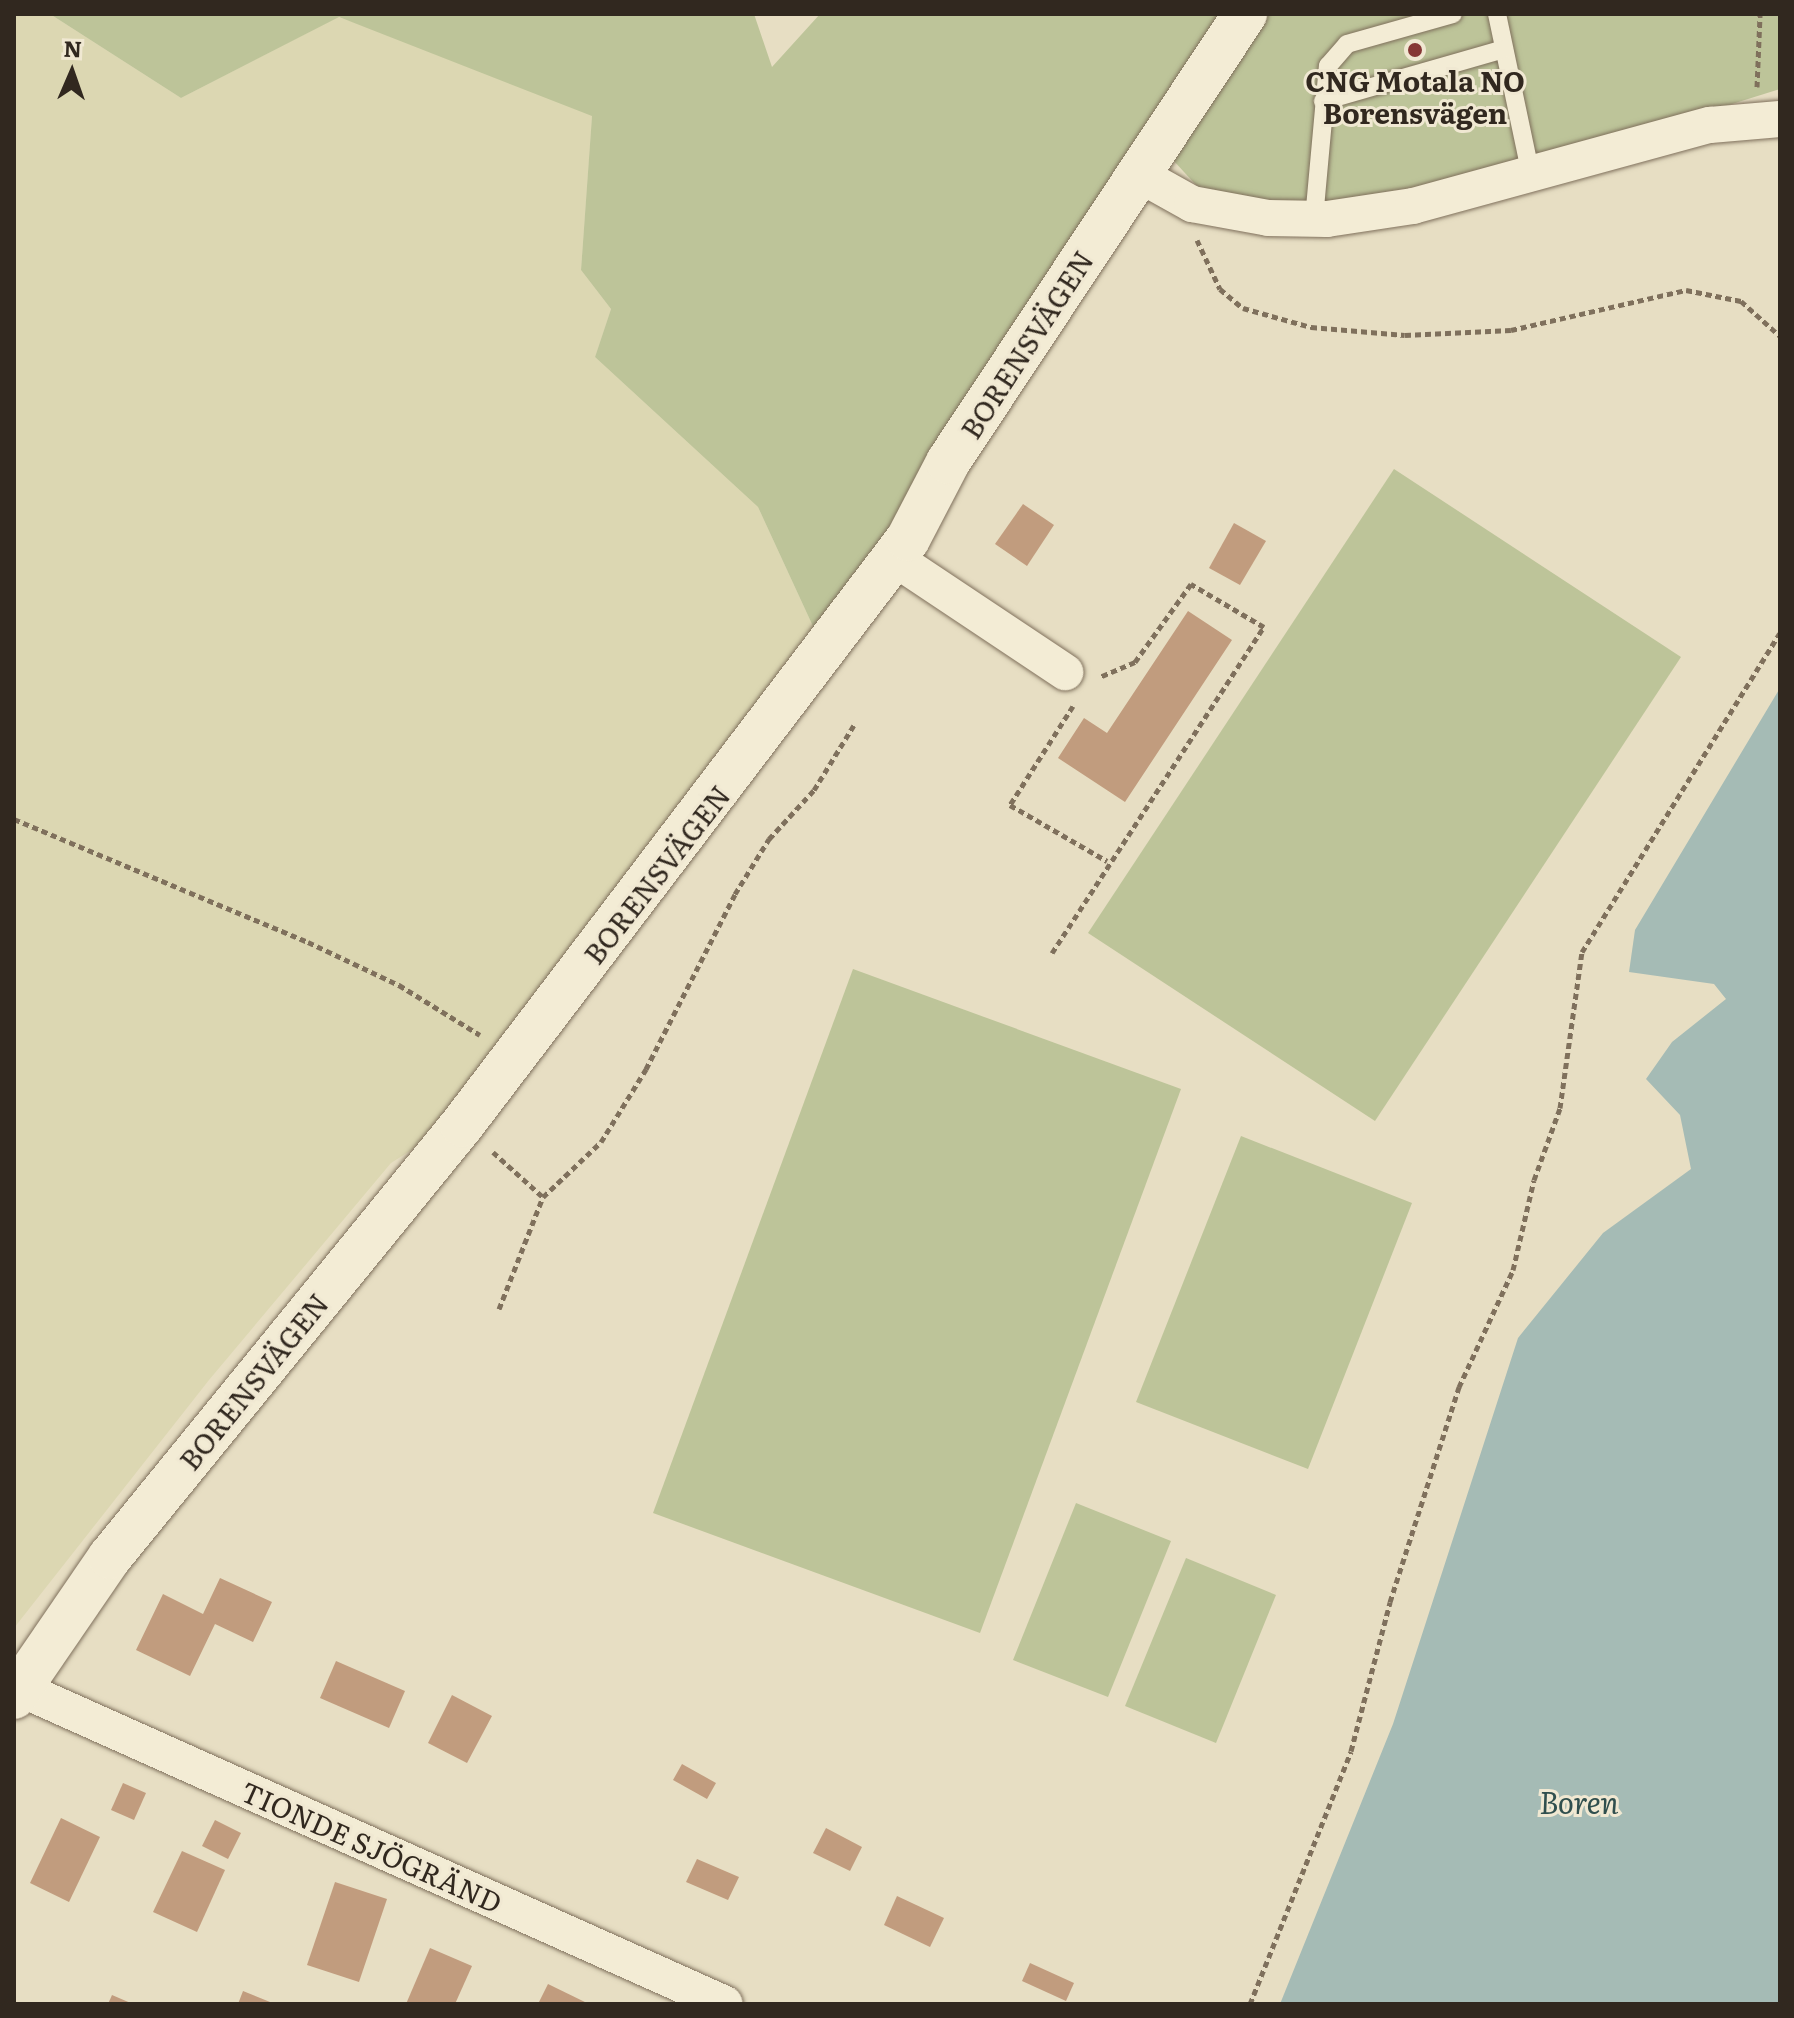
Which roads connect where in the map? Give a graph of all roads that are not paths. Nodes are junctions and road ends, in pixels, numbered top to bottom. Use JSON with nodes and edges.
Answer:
{"nodes":[{"id":1,"x":1245,"y":14,"type":"edge"},
{"id":2,"x":1453,"y":14,"type":"edge"},
{"id":3,"x":1497,"y":14,"type":"edge"},
{"id":4,"x":1504,"y":49,"type":"junction"},
{"id":5,"x":1323,"y":101,"type":"junction"},
{"id":6,"x":1768,"y":120,"type":"edge"},
{"id":7,"x":1530,"y":171,"type":"junction"},
{"id":8,"x":1140,"y":175,"type":"junction"},
{"id":9,"x":1314,"y":219,"type":"junction"},
{"id":10,"x":894,"y":558,"type":"junction"},
{"id":11,"x":1077,"y":677,"type":"road end"},
{"id":12,"x":17,"y":1692,"type":"edge"},
{"id":13,"x":725,"y":2004,"type":"edge"}],
"edges":[{"from":1,"to":8,"type":"street","name":"BORENSVÄGEN"},
{"from":2,"to":5,"type":"lane"},
{"from":3,"to":4,"type":"lane"},
{"from":4,"to":5,"type":"lane"},
{"from":4,"to":7,"type":"lane"},
{"from":5,"to":9,"type":"lane"},
{"from":6,"to":7,"type":"street"},
{"from":7,"to":9,"type":"street"},
{"from":8,"to":9,"type":"street"},
{"from":8,"to":10,"type":"street","name":"BORENSVÄGEN"},
{"from":10,"to":11,"type":"street"},
{"from":10,"to":12,"type":"street","name":"BORENSVÄGEN"},
{"from":12,"to":13,"type":"street","name":"TIONDE SJÖGRÄND"}]}
